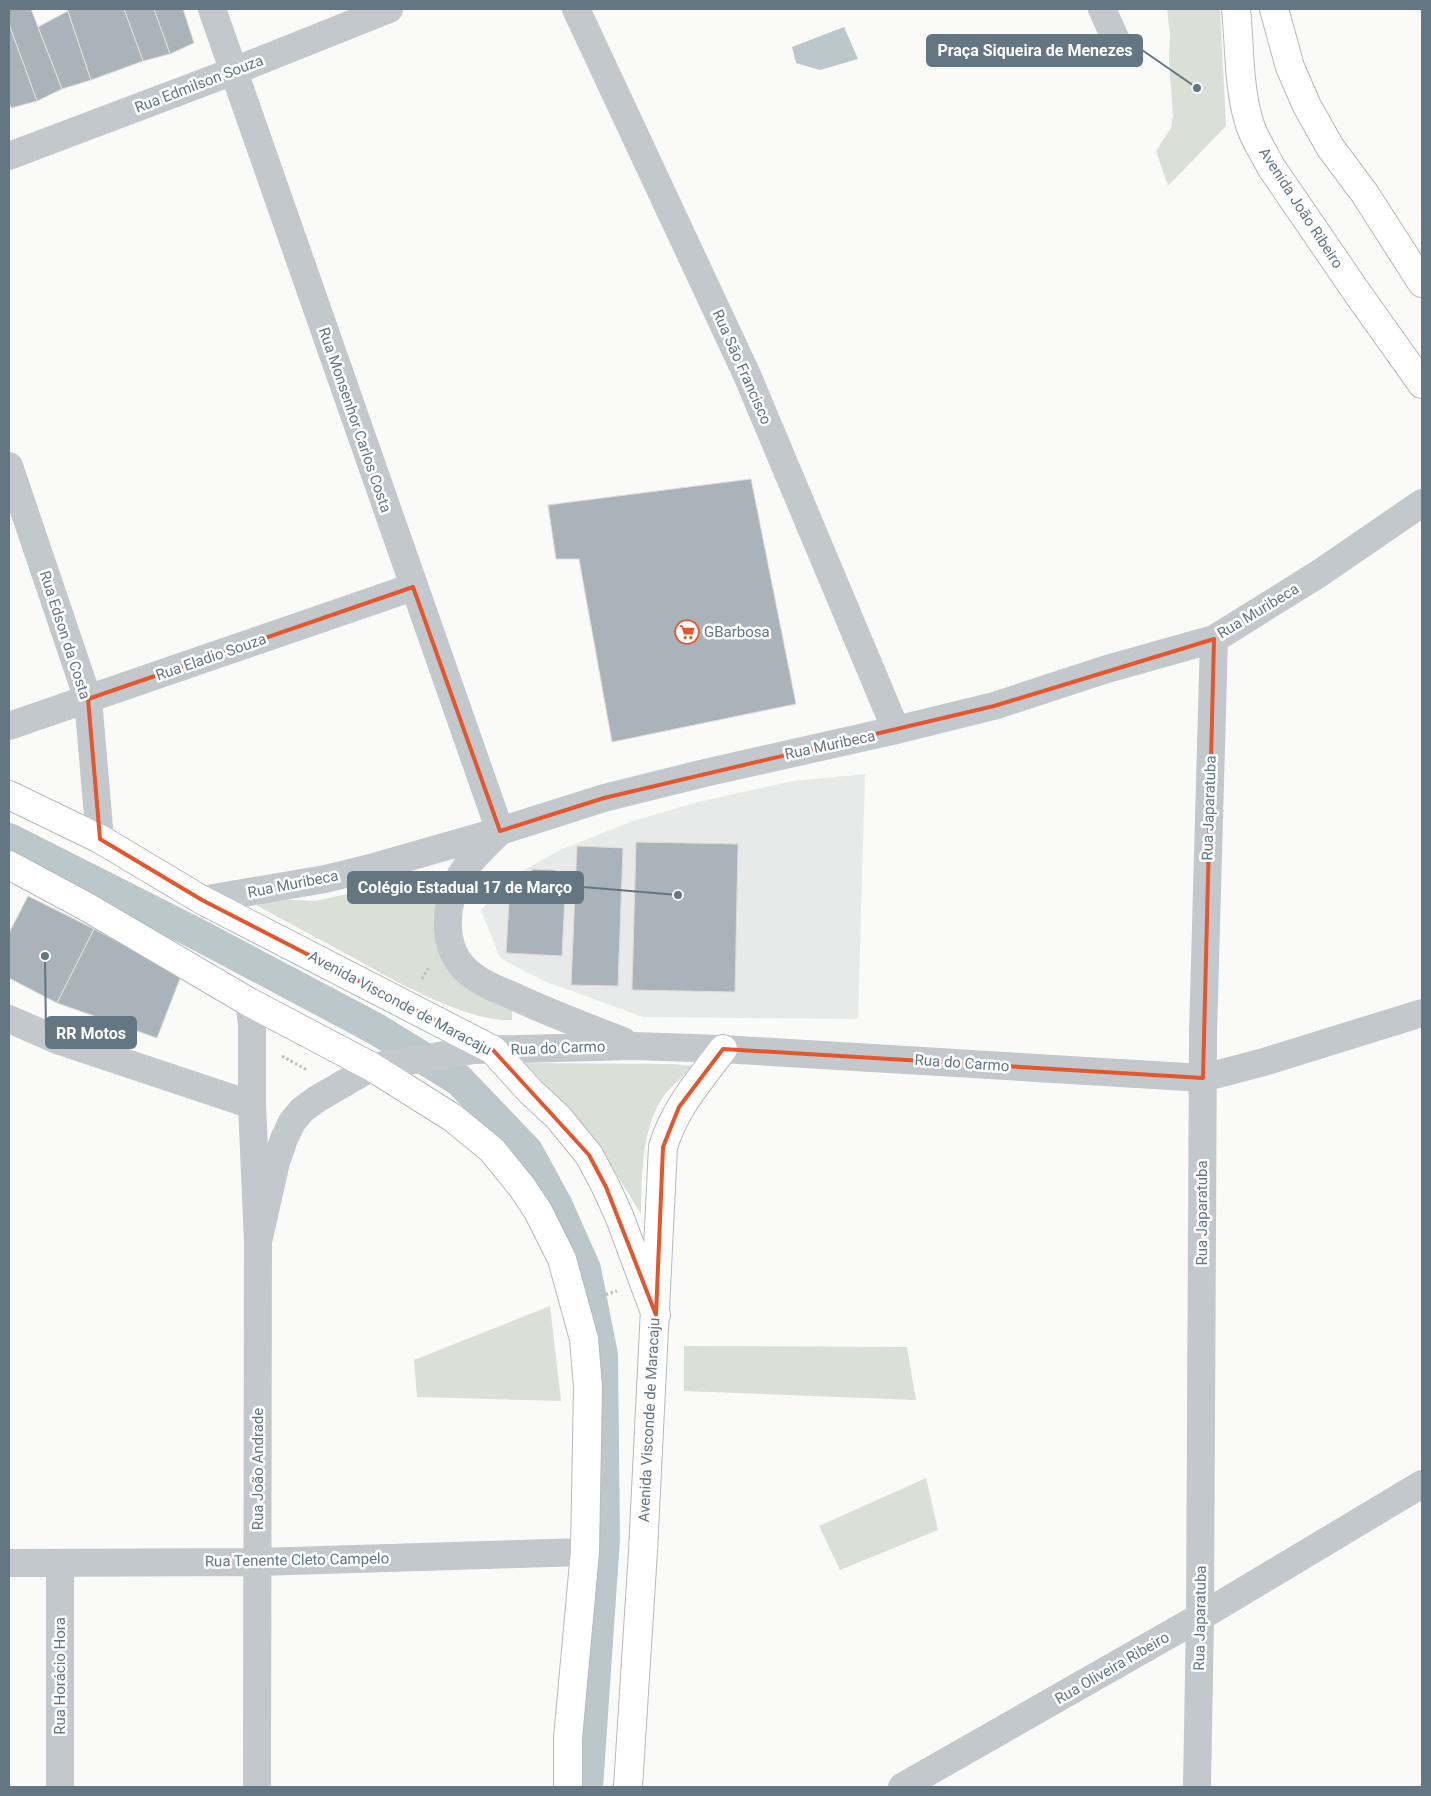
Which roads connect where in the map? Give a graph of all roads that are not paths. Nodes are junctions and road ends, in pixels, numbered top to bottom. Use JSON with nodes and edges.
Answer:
{"nodes":[{"id":1,"x":212,"y":9,"type":"edge"},
{"id":2,"x":389,"y":9,"type":"edge"},
{"id":3,"x":576,"y":9,"type":"edge"},
{"id":4,"x":1102,"y":9,"type":"edge"},
{"id":5,"x":1236,"y":9,"type":"edge"},
{"id":6,"x":1274,"y":9,"type":"edge"},
{"id":7,"x":1120,"y":49,"type":"dead end"},
{"id":8,"x":234,"y":71,"type":"junction"},
{"id":9,"x":9,"y":156,"type":"edge"},
{"id":10,"x":1422,"y":283,"type":"edge"},
{"id":11,"x":1422,"y":384,"type":"edge"},
{"id":12,"x":9,"y":466,"type":"edge"},
{"id":13,"x":1422,"y":502,"type":"edge"},
{"id":14,"x":413,"y":587,"type":"junction"},
{"id":15,"x":1214,"y":639,"type":"junction"},
{"id":16,"x":88,"y":699,"type":"junction"},
{"id":17,"x":9,"y":726,"type":"edge"},
{"id":18,"x":896,"y":730,"type":"junction"},
{"id":19,"x":9,"y":795,"type":"edge"},
{"id":20,"x":500,"y":831,"type":"junction"},
{"id":21,"x":100,"y":839,"type":"junction"},
{"id":22,"x":9,"y":866,"type":"edge"},
{"id":23,"x":202,"y":900,"type":"junction"},
{"id":24,"x":249,"y":1002,"type":"junction"},
{"id":25,"x":1422,"y":1012,"type":"edge"},
{"id":26,"x":9,"y":1019,"type":"edge"},
{"id":27,"x":57,"y":1040,"type":"junction"},
{"id":28,"x":9,"y":1041,"type":"edge"},
{"id":29,"x":634,"y":1046,"type":"junction"},
{"id":30,"x":723,"y":1049,"type":"junction"},
{"id":31,"x":484,"y":1050,"type":"junction"},
{"id":32,"x":372,"y":1067,"type":"junction"},
{"id":33,"x":1203,"y":1078,"type":"junction"},
{"id":34,"x":252,"y":1105,"type":"junction"},
{"id":35,"x":258,"y":1242,"type":"junction"},
{"id":36,"x":656,"y":1315,"type":"junction"},
{"id":37,"x":1422,"y":1484,"type":"edge"},
{"id":38,"x":585,"y":1552,"type":"junction"},
{"id":39,"x":258,"y":1562,"type":"junction"},
{"id":40,"x":9,"y":1563,"type":"edge"},
{"id":41,"x":60,"y":1564,"type":"junction"},
{"id":42,"x":1200,"y":1617,"type":"junction"},
{"id":43,"x":60,"y":1787,"type":"edge"},
{"id":44,"x":258,"y":1787,"type":"edge"},
{"id":45,"x":568,"y":1787,"type":"edge"},
{"id":46,"x":628,"y":1787,"type":"edge"},
{"id":47,"x":902,"y":1787,"type":"edge"},
{"id":48,"x":1197,"y":1787,"type":"edge"}],
"edges":[{"from":1,"to":8,"type":"street","name":"Rua Monsenhor Carlos Costa"},
{"from":2,"to":8,"type":"street","name":"Rua Edmilson Souza"},
{"from":3,"to":18,"type":"street","name":"Rua São Francisco"},
{"from":4,"to":7,"type":"street"},
{"from":5,"to":11,"type":"main road","name":"Avenida João Ribeiro"},
{"from":6,"to":10,"type":"main road"},
{"from":8,"to":9,"type":"street","name":"Rua Edmilson Souza"},
{"from":8,"to":14,"type":"street","name":"Rua Monsenhor Carlos Costa"},
{"from":12,"to":16,"type":"street","name":"Rua Edson da Costa"},
{"from":13,"to":15,"type":"street","name":"Rua Muribeca"},
{"from":14,"to":16,"type":"street","name":"Rua Eladio Souza"},
{"from":14,"to":20,"type":"street","name":"Rua Monsenhor Carlos Costa"},
{"from":15,"to":18,"type":"street","name":"Rua Muribeca"},
{"from":15,"to":33,"type":"street","name":"Rua Japaratuba"},
{"from":16,"to":17,"type":"street","name":"Rua Eladio Souza"},
{"from":16,"to":21,"type":"street","name":"Rua Edson da Costa"},
{"from":18,"to":20,"type":"street","name":"Rua Muribeca"},
{"from":19,"to":21,"type":"main road","name":"Avenida Visconde de Maracaju"},
{"from":20,"to":23,"type":"street","name":"Rua Muribeca"},
{"from":20,"to":29,"type":"street"},
{"from":21,"to":23,"type":"main road","name":"Avenida Visconde de Maracaju"},
{"from":22,"to":24,"type":"main road"},
{"from":23,"to":31,"type":"main road","name":"Avenida Visconde de Maracaju"},
{"from":24,"to":32,"type":"main road"},
{"from":24,"to":34,"type":"street","name":"Rua João Andrade"},
{"from":25,"to":33,"type":"street","name":"Rua do Carmo"},
{"from":26,"to":27,"type":"street"},
{"from":27,"to":28,"type":"street"},
{"from":27,"to":34,"type":"street"},
{"from":29,"to":30,"type":"street","name":"Rua do Carmo"},
{"from":29,"to":31,"type":"street","name":"Rua do Carmo"},
{"from":30,"to":33,"type":"street","name":"Rua do Carmo"},
{"from":30,"to":36,"type":"main road"},
{"from":31,"to":32,"type":"street","name":"Rua do Carmo"},
{"from":31,"to":36,"type":"main road","name":"Avenida Visconde de Maracaju"},
{"from":32,"to":35,"type":"street","name":"Rua João Andrade"},
{"from":32,"to":38,"type":"main road"},
{"from":33,"to":42,"type":"street","name":"Rua Japaratuba"},
{"from":34,"to":35,"type":"street","name":"Rua João Andrade"},
{"from":35,"to":39,"type":"street","name":"Rua João Andrade"},
{"from":36,"to":46,"type":"main road","name":"Avenida Visconde de Maracaju"},
{"from":37,"to":42,"type":"street","name":"Rua Oliveira Ribeiro"},
{"from":38,"to":39,"type":"street","name":"Rua Tenente Cleto Campelo"},
{"from":38,"to":45,"type":"main road"},
{"from":39,"to":41,"type":"street","name":"Rua Tenente Cleto Campelo"},
{"from":39,"to":44,"type":"street","name":"Rua João Andrade"},
{"from":40,"to":41,"type":"street","name":"Rua Tenente Cleto Campelo"},
{"from":41,"to":43,"type":"street","name":"Rua Horácio Hora"},
{"from":42,"to":47,"type":"street","name":"Rua Oliveira Ribeiro"},
{"from":42,"to":48,"type":"street","name":"Rua Japaratuba"}]}
